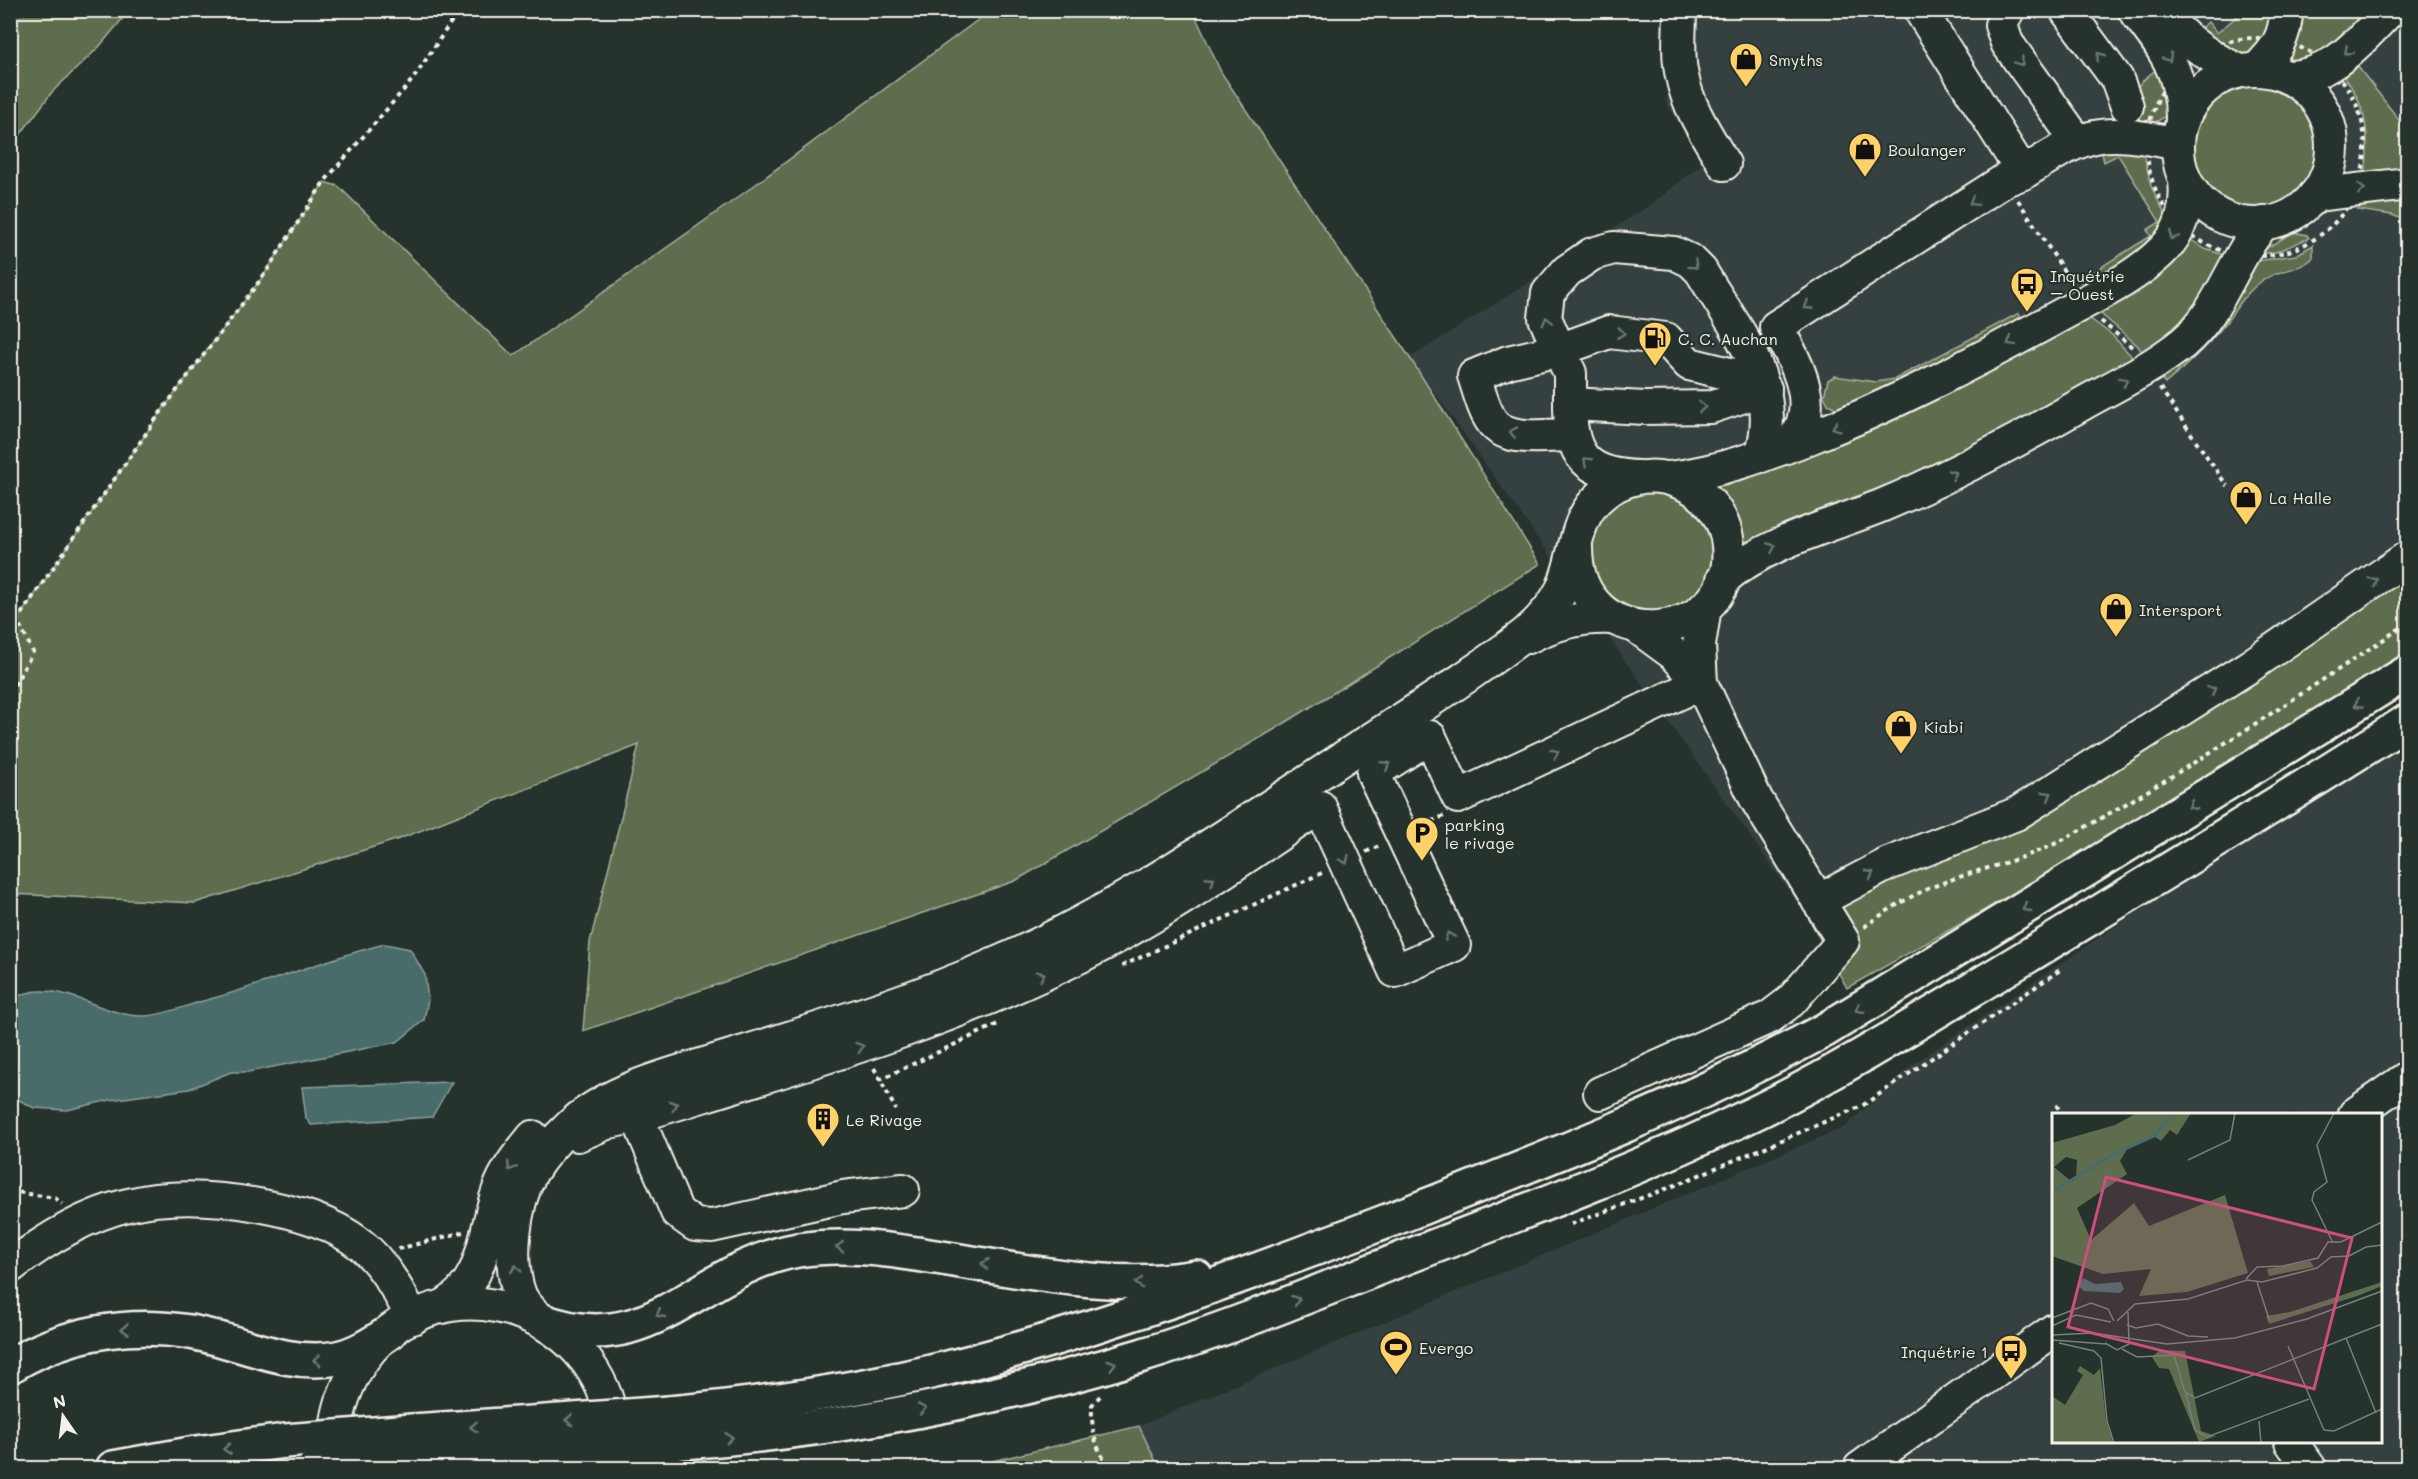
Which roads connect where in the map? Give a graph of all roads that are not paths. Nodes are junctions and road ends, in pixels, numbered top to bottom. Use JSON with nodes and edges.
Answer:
{"nodes":[{"id":1,"x":1680,"y":10,"type":"edge"},
{"id":2,"x":2008,"y":10,"type":"edge"},
{"id":3,"x":2066,"y":10,"type":"edge"},
{"id":4,"x":2134,"y":10,"type":"edge"},
{"id":5,"x":2159,"y":10,"type":"edge"},
{"id":6,"x":2286,"y":10,"type":"edge"},
{"id":7,"x":2390,"y":10,"type":"edge"},
{"id":8,"x":1926,"y":20,"type":"edge"},
{"id":9,"x":2248,"y":70,"type":"junction"},
{"id":10,"x":2287,"y":77,"type":"junction"},
{"id":11,"x":2127,"y":106,"type":"dead end"},
{"id":12,"x":2180,"y":132,"type":"junction"},
{"id":13,"x":2077,"y":141,"type":"junction"},
{"id":14,"x":1724,"y":165,"type":"dead end"},
{"id":15,"x":2014,"y":177,"type":"junction"},
{"id":16,"x":2185,"y":181,"type":"junction"},
{"id":17,"x":2408,"y":184,"type":"edge"},
{"id":18,"x":2315,"y":195,"type":"junction"},
{"id":19,"x":2264,"y":223,"type":"junction"},
{"id":20,"x":1559,"y":350,"type":"junction"},
{"id":21,"x":1765,"y":389,"type":"junction"},
{"id":22,"x":1570,"y":404,"type":"junction"},
{"id":23,"x":1571,"y":435,"type":"junction"},
{"id":24,"x":1773,"y":452,"type":"junction"},
{"id":25,"x":1656,"y":478,"type":"junction"},
{"id":26,"x":1576,"y":547,"type":"junction"},
{"id":27,"x":2408,"y":557,"type":"edge"},
{"id":28,"x":1723,"y":579,"type":"junction"},
{"id":29,"x":1705,"y":607,"type":"junction"},
{"id":30,"x":1625,"y":623,"type":"junction"},
{"id":31,"x":1508,"y":647,"type":"junction"},
{"id":32,"x":2408,"y":672,"type":"edge"},
{"id":33,"x":1701,"y":683,"type":"junction"},
{"id":34,"x":2408,"y":721,"type":"edge"},
{"id":35,"x":1818,"y":902,"type":"junction"},
{"id":36,"x":2408,"y":1077,"type":"edge"},
{"id":37,"x":644,"y":1084,"type":"junction"},
{"id":38,"x":1600,"y":1093,"type":"dead end"},
{"id":39,"x":2356,"y":1113,"type":"edge"},
{"id":40,"x":637,"y":1116,"type":"junction"},
{"id":41,"x":530,"y":1176,"type":"junction"},
{"id":42,"x":903,"y":1190,"type":"dead end"},
{"id":43,"x":1319,"y":1247,"type":"junction"},
{"id":44,"x":10,"y":1267,"type":"edge"},
{"id":45,"x":442,"y":1307,"type":"junction"},
{"id":46,"x":540,"y":1320,"type":"junction"},
{"id":47,"x":401,"y":1325,"type":"junction"},
{"id":48,"x":2052,"y":1331,"type":"edge"},
{"id":49,"x":10,"y":1366,"type":"edge"},
{"id":50,"x":670,"y":1428,"type":"junction"},
{"id":51,"x":2292,"y":1443,"type":"edge"},
{"id":52,"x":413,"y":1446,"type":"junction"},
{"id":53,"x":113,"y":1468,"type":"edge"},
{"id":54,"x":314,"y":1468,"type":"edge"},
{"id":55,"x":338,"y":1468,"type":"edge"},
{"id":56,"x":611,"y":1468,"type":"edge"},
{"id":57,"x":1860,"y":1468,"type":"edge"},
{"id":58,"x":2310,"y":1468,"type":"edge"}],
"edges":[{"from":1,"to":14,"type":"street"},
{"from":2,"to":13,"type":"street","one_way":true},
{"from":11,"to":3,"type":"street","one_way":true},
{"from":4,"to":12,"type":"street","one_way":true},
{"from":5,"to":9,"type":"street"},
{"from":6,"to":9,"type":"street"},
{"from":7,"to":10,"type":"street","one_way":true},
{"from":8,"to":15,"type":"street"},
{"from":9,"to":10,"type":"street"},
{"from":9,"to":12,"type":"street"},
{"from":10,"to":18,"type":"street"},
{"from":12,"to":13,"type":"street"},
{"from":12,"to":16,"type":"street"},
{"from":13,"to":15,"type":"street"},
{"from":15,"to":24,"type":"street","one_way":true},
{"from":16,"to":19,"type":"street"},
{"from":16,"to":24,"type":"street","one_way":true},
{"from":18,"to":17,"type":"street","one_way":true},
{"from":18,"to":19,"type":"street"},
{"from":28,"to":19,"type":"street","one_way":true},
{"from":20,"to":21,"type":"street","one_way":true},
{"from":20,"to":21,"type":"street","one_way":true},
{"from":20,"to":22,"type":"street"},
{"from":23,"to":20,"type":"street","one_way":true},
{"from":22,"to":21,"type":"street","one_way":true},
{"from":21,"to":24,"type":"street"},
{"from":22,"to":23,"type":"street"},
{"from":25,"to":23,"type":"street","one_way":true},
{"from":24,"to":25,"type":"street"},
{"from":25,"to":26,"type":"street"},
{"from":25,"to":28,"type":"street"},
{"from":26,"to":30,"type":"street"},
{"from":26,"to":31,"type":"street"},
{"from":35,"to":27,"type":"street","one_way":true},
{"from":28,"to":29,"type":"street"},
{"from":29,"to":30,"type":"street"},
{"from":29,"to":33,"type":"street"},
{"from":30,"to":31,"type":"street"},
{"from":30,"to":33,"type":"street"},
{"from":31,"to":37,"type":"street"},
{"from":32,"to":43,"type":"highway","one_way":true},
{"from":33,"to":35,"type":"street"},
{"from":40,"to":33,"type":"street","one_way":true},
{"from":50,"to":34,"type":"highway","one_way":true},
{"from":35,"to":38,"type":"street"},
{"from":36,"to":39,"type":"street"},
{"from":37,"to":41,"type":"street"},
{"from":37,"to":45,"type":"street","one_way":true},
{"from":40,"to":41,"type":"street"},
{"from":40,"to":42,"type":"street"},
{"from":46,"to":41,"type":"street","one_way":true},
{"from":43,"to":46,"type":"highway","one_way":true},
{"from":43,"to":50,"type":"highway"},
{"from":44,"to":47,"type":"street"},
{"from":45,"to":46,"type":"street"},
{"from":45,"to":47,"type":"street"},
{"from":46,"to":56,"type":"street"},
{"from":47,"to":49,"type":"highway","one_way":true},
{"from":47,"to":55,"type":"street"},
{"from":48,"to":57,"type":"street"},
{"from":50,"to":52,"type":"highway","bridge":true},
{"from":51,"to":58,"type":"street"},
{"from":52,"to":53,"type":"highway","one_way":true,"bridge":true},
{"from":52,"to":54,"type":"highway","bridge":true}]}
